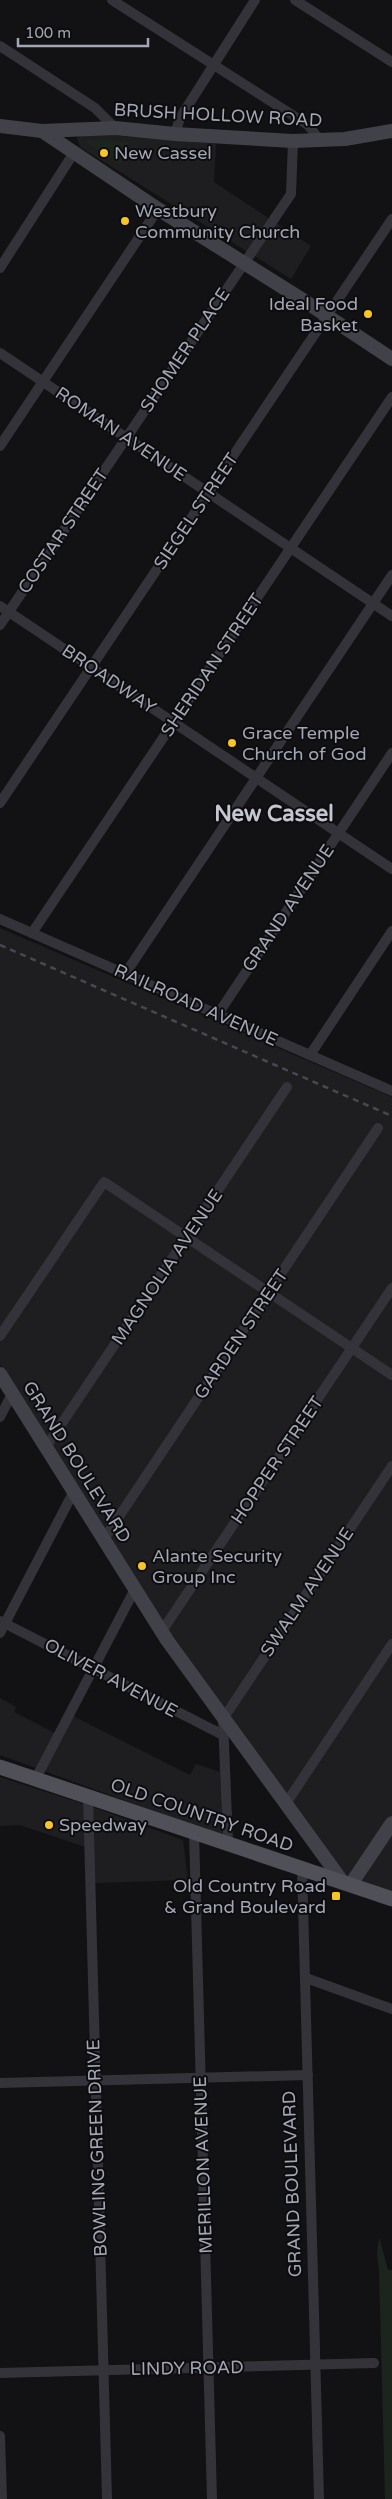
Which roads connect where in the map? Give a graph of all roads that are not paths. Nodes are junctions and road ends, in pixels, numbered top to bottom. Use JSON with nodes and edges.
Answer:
{"nodes":[{"id":1,"x":112,"y":0,"type":"edge"},
{"id":2,"x":255,"y":0,"type":"edge"},
{"id":3,"x":295,"y":0,"type":"edge"},
{"id":4,"x":0,"y":46,"type":"edge"},
{"id":5,"x":392,"y":62,"type":"edge"},
{"id":6,"x":214,"y":65,"type":"junction"},
{"id":7,"x":0,"y":126,"type":"edge"},
{"id":8,"x":115,"y":128,"type":"junction"},
{"id":9,"x":42,"y":131,"type":"junction"},
{"id":10,"x":392,"y":131,"type":"edge"},
{"id":11,"x":176,"y":134,"type":"junction"},
{"id":12,"x":318,"y":139,"type":"junction"},
{"id":13,"x":293,"y":141,"type":"junction"},
{"id":14,"x":75,"y":151,"type":"junction"},
{"id":15,"x":158,"y":210,"type":"junction"},
{"id":16,"x":392,"y":219,"type":"edge"},
{"id":17,"x":243,"y":263,"type":"junction"},
{"id":18,"x":0,"y":268,"type":"edge"},
{"id":19,"x":327,"y":316,"type":"junction"},
{"id":20,"x":0,"y":353,"type":"edge"},
{"id":21,"x":392,"y":360,"type":"edge"},
{"id":22,"x":43,"y":382,"type":"junction"},
{"id":23,"x":392,"y":397,"type":"edge"},
{"id":24,"x":126,"y":437,"type":"junction"},
{"id":25,"x":0,"y":446,"type":"edge"},
{"id":26,"x":208,"y":492,"type":"junction"},
{"id":27,"x":291,"y":548,"type":"junction"},
{"id":28,"x":392,"y":575,"type":"edge"},
{"id":29,"x":373,"y":603,"type":"junction"},
{"id":30,"x":4,"y":609,"type":"edge"},
{"id":31,"x":392,"y":616,"type":"edge"},
{"id":32,"x":0,"y":625,"type":"edge"},
{"id":33,"x":91,"y":667,"type":"junction"},
{"id":34,"x":174,"y":722,"type":"junction"},
{"id":35,"x":392,"y":753,"type":"edge"},
{"id":36,"x":256,"y":778,"type":"junction"},
{"id":37,"x":0,"y":803,"type":"edge"},
{"id":38,"x":338,"y":833,"type":"junction"},
{"id":39,"x":392,"y":869,"type":"edge"},
{"id":40,"x":0,"y":919,"type":"edge"},
{"id":41,"x":392,"y":931,"type":"edge"},
{"id":42,"x":32,"y":933,"type":"junction"},
{"id":43,"x":125,"y":974,"type":"junction"},
{"id":44,"x":218,"y":1014,"type":"junction"},
{"id":45,"x":310,"y":1055,"type":"junction"},
{"id":46,"x":287,"y":1087,"type":"dead end"},
{"id":47,"x":392,"y":1091,"type":"edge"},
{"id":48,"x":378,"y":1128,"type":"dead end"},
{"id":49,"x":186,"y":1237,"type":"junction"},
{"id":50,"x":392,"y":1288,"type":"edge"},
{"id":51,"x":269,"y":1293,"type":"junction"},
{"id":52,"x":0,"y":1336,"type":"edge"},
{"id":53,"x":351,"y":1348,"type":"junction"},
{"id":54,"x":0,"y":1374,"type":"edge"},
{"id":55,"x":392,"y":1375,"type":"edge"},
{"id":56,"x":12,"y":1394,"type":"junction"},
{"id":57,"x":0,"y":1418,"type":"edge"},
{"id":58,"x":46,"y":1447,"type":"junction"},
{"id":59,"x":392,"y":1466,"type":"edge"},
{"id":60,"x":74,"y":1492,"type":"junction"},
{"id":61,"x":104,"y":1539,"type":"junction"},
{"id":62,"x":135,"y":1589,"type":"junction"},
{"id":63,"x":3,"y":1622,"type":"edge"},
{"id":64,"x":162,"y":1632,"type":"junction"},
{"id":65,"x":0,"y":1633,"type":"edge"},
{"id":66,"x":392,"y":1644,"type":"edge"},
{"id":67,"x":93,"y":1669,"type":"junction"},
{"id":68,"x":223,"y":1719,"type":"junction"},
{"id":69,"x":223,"y":1735,"type":"junction"},
{"id":70,"x":0,"y":1767,"type":"edge"},
{"id":71,"x":36,"y":1778,"type":"junction"},
{"id":72,"x":88,"y":1796,"type":"junction"},
{"id":73,"x":285,"y":1805,"type":"junction"},
{"id":74,"x":392,"y":1823,"type":"edge"},
{"id":75,"x":194,"y":1832,"type":"junction"},
{"id":76,"x":228,"y":1843,"type":"junction"},
{"id":77,"x":302,"y":1868,"type":"junction"},
{"id":78,"x":347,"y":1883,"type":"junction"},
{"id":79,"x":392,"y":1899,"type":"edge"},
{"id":80,"x":306,"y":1978,"type":"junction"},
{"id":81,"x":392,"y":2009,"type":"edge"},
{"id":82,"x":308,"y":2075,"type":"junction"},
{"id":83,"x":201,"y":2078,"type":"junction"},
{"id":84,"x":96,"y":2080,"type":"junction"},
{"id":85,"x":0,"y":2083,"type":"edge"},
{"id":86,"x":374,"y":2363,"type":"dead end"},
{"id":87,"x":316,"y":2364,"type":"junction"},
{"id":88,"x":209,"y":2367,"type":"junction"},
{"id":89,"x":104,"y":2370,"type":"junction"},
{"id":90,"x":0,"y":2373,"type":"edge"},
{"id":91,"x":0,"y":2436,"type":"edge"},
{"id":92,"x":2,"y":2499,"type":"edge"},
{"id":93,"x":107,"y":2499,"type":"edge"},
{"id":94,"x":212,"y":2499,"type":"edge"},
{"id":95,"x":319,"y":2499,"type":"edge"}],
"edges":[{"from":1,"to":6,"type":"street"},
{"from":2,"to":6,"type":"street"},
{"from":3,"to":5,"type":"street"},
{"from":4,"to":8,"type":"street"},
{"from":6,"to":11,"type":"street"},
{"from":6,"to":12,"type":"street"},
{"from":7,"to":9,"type":"main road","name":"BRUSH HOLLOW ROAD"},
{"from":8,"to":9,"type":"main road","name":"BRUSH HOLLOW ROAD"},
{"from":8,"to":11,"type":"main road","name":"BRUSH HOLLOW ROAD"},
{"from":9,"to":14,"type":"main road"},
{"from":10,"to":12,"type":"main road","name":"BRUSH HOLLOW ROAD"},
{"from":11,"to":13,"type":"main road","name":"BRUSH HOLLOW ROAD"},
{"from":12,"to":13,"type":"main road","name":"BRUSH HOLLOW ROAD"},
{"from":13,"to":17,"type":"street","name":"SHOMER PLACE"},
{"from":14,"to":15,"type":"main road"},
{"from":14,"to":18,"type":"street"},
{"from":15,"to":17,"type":"main road"},
{"from":15,"to":22,"type":"street"},
{"from":16,"to":19,"type":"street","name":"SIEGEL STREET"},
{"from":17,"to":19,"type":"main road"},
{"from":17,"to":24,"type":"street","name":"SHOMER PLACE"},
{"from":19,"to":21,"type":"main road"},
{"from":19,"to":26,"type":"street","name":"SIEGEL STREET"},
{"from":20,"to":22,"type":"street","name":"ROMAN AVENUE"},
{"from":22,"to":24,"type":"street","name":"ROMAN AVENUE"},
{"from":22,"to":25,"type":"street"},
{"from":23,"to":27,"type":"street","name":"SHERIDAN STREET"},
{"from":24,"to":26,"type":"street","name":"ROMAN AVENUE"},
{"from":24,"to":30,"type":"street","name":"COSTAR STREET"},
{"from":26,"to":27,"type":"street","name":"ROMAN AVENUE"},
{"from":26,"to":33,"type":"street","name":"SIEGEL STREET"},
{"from":27,"to":29,"type":"street","name":"ROMAN AVENUE"},
{"from":27,"to":34,"type":"street","name":"SHERIDAN STREET"},
{"from":28,"to":29,"type":"street"},
{"from":29,"to":31,"type":"street","name":"ROMAN AVENUE"},
{"from":29,"to":36,"type":"street"},
{"from":30,"to":32,"type":"street","name":"COSTAR STREET"},
{"from":30,"to":33,"type":"street","name":"BROADWAY"},
{"from":33,"to":34,"type":"street","name":"BROADWAY"},
{"from":33,"to":37,"type":"street","name":"SIEGEL STREET"},
{"from":34,"to":36,"type":"street","name":"BROADWAY"},
{"from":34,"to":42,"type":"street","name":"SHERIDAN STREET"},
{"from":35,"to":38,"type":"street","name":"GRAND AVENUE"},
{"from":36,"to":38,"type":"street","name":"BROADWAY"},
{"from":36,"to":43,"type":"street"},
{"from":38,"to":39,"type":"street","name":"BROADWAY"},
{"from":38,"to":44,"type":"street","name":"GRAND AVENUE"},
{"from":40,"to":42,"type":"street","name":"RAILROAD AVENUE"},
{"from":41,"to":45,"type":"street"},
{"from":42,"to":43,"type":"street","name":"RAILROAD AVENUE"},
{"from":43,"to":44,"type":"street","name":"RAILROAD AVENUE"},
{"from":44,"to":45,"type":"street","name":"RAILROAD AVENUE"},
{"from":45,"to":47,"type":"street","name":"RAILROAD AVENUE"},
{"from":46,"to":49,"type":"street","name":"MAGNOLIA AVENUE"},
{"from":48,"to":51,"type":"street","name":"GARDEN STREET"},
{"from":49,"to":51,"type":"street"},
{"from":49,"to":52,"type":"street"},
{"from":49,"to":58,"type":"street","name":"MAGNOLIA AVENUE"},
{"from":50,"to":53,"type":"street","name":"HOPPER STREET"},
{"from":51,"to":53,"type":"street"},
{"from":51,"to":61,"type":"street","name":"GARDEN STREET"},
{"from":53,"to":55,"type":"street"},
{"from":53,"to":64,"type":"street","name":"HOPPER STREET"},
{"from":54,"to":56,"type":"main road","name":"GRAND BOULEVARD"},
{"from":56,"to":57,"type":"street"},
{"from":56,"to":58,"type":"main road","name":"GRAND BOULEVARD"},
{"from":58,"to":60,"type":"main road","name":"GRAND BOULEVARD"},
{"from":59,"to":68,"type":"street","name":"SWALM AVENUE"},
{"from":60,"to":61,"type":"main road","name":"GRAND BOULEVARD"},
{"from":60,"to":63,"type":"street"},
{"from":61,"to":62,"type":"main road","name":"GRAND BOULEVARD"},
{"from":62,"to":64,"type":"main road","name":"GRAND BOULEVARD"},
{"from":62,"to":67,"type":"street"},
{"from":63,"to":65,"type":"street"},
{"from":63,"to":67,"type":"street","name":"OLIVER AVENUE"},
{"from":64,"to":68,"type":"main road","name":"GRAND BOULEVARD"},
{"from":66,"to":73,"type":"street"},
{"from":67,"to":69,"type":"street","name":"OLIVER AVENUE"},
{"from":67,"to":71,"type":"street"},
{"from":68,"to":69,"type":"street"},
{"from":68,"to":73,"type":"main road","name":"GRAND BOULEVARD"},
{"from":69,"to":76,"type":"street"},
{"from":70,"to":71,"type":"main road","name":"OLD COUNTRY ROAD"},
{"from":71,"to":72,"type":"main road","name":"OLD COUNTRY ROAD"},
{"from":72,"to":75,"type":"main road","name":"OLD COUNTRY ROAD"},
{"from":72,"to":84,"type":"street","name":"BOWLING GREEN DRIVE"},
{"from":73,"to":78,"type":"main road","name":"GRAND BOULEVARD"},
{"from":74,"to":78,"type":"main road"},
{"from":75,"to":76,"type":"main road","name":"OLD COUNTRY ROAD"},
{"from":75,"to":83,"type":"street","name":"MERILLON AVENUE"},
{"from":76,"to":77,"type":"main road","name":"OLD COUNTRY ROAD"},
{"from":77,"to":78,"type":"main road","name":"OLD COUNTRY ROAD"},
{"from":77,"to":80,"type":"street","name":"GRAND BOULEVARD"},
{"from":78,"to":79,"type":"main road","name":"OLD COUNTRY ROAD"},
{"from":80,"to":81,"type":"street"},
{"from":80,"to":82,"type":"street","name":"GRAND BOULEVARD"},
{"from":82,"to":83,"type":"street"},
{"from":82,"to":87,"type":"street","name":"GRAND BOULEVARD"},
{"from":83,"to":84,"type":"street"},
{"from":83,"to":88,"type":"street","name":"MERILLON AVENUE"},
{"from":84,"to":85,"type":"street"},
{"from":84,"to":89,"type":"street","name":"BOWLING GREEN DRIVE"},
{"from":86,"to":87,"type":"street","name":"LINDY ROAD"},
{"from":87,"to":88,"type":"street","name":"LINDY ROAD"},
{"from":87,"to":95,"type":"street","name":"GRAND BOULEVARD"},
{"from":88,"to":89,"type":"street","name":"LINDY ROAD"},
{"from":88,"to":94,"type":"street","name":"MERILLON AVENUE"},
{"from":89,"to":90,"type":"street","name":"LINDY ROAD"},
{"from":89,"to":93,"type":"street","name":"BOWLING GREEN DRIVE"},
{"from":91,"to":92,"type":"street"}]}
